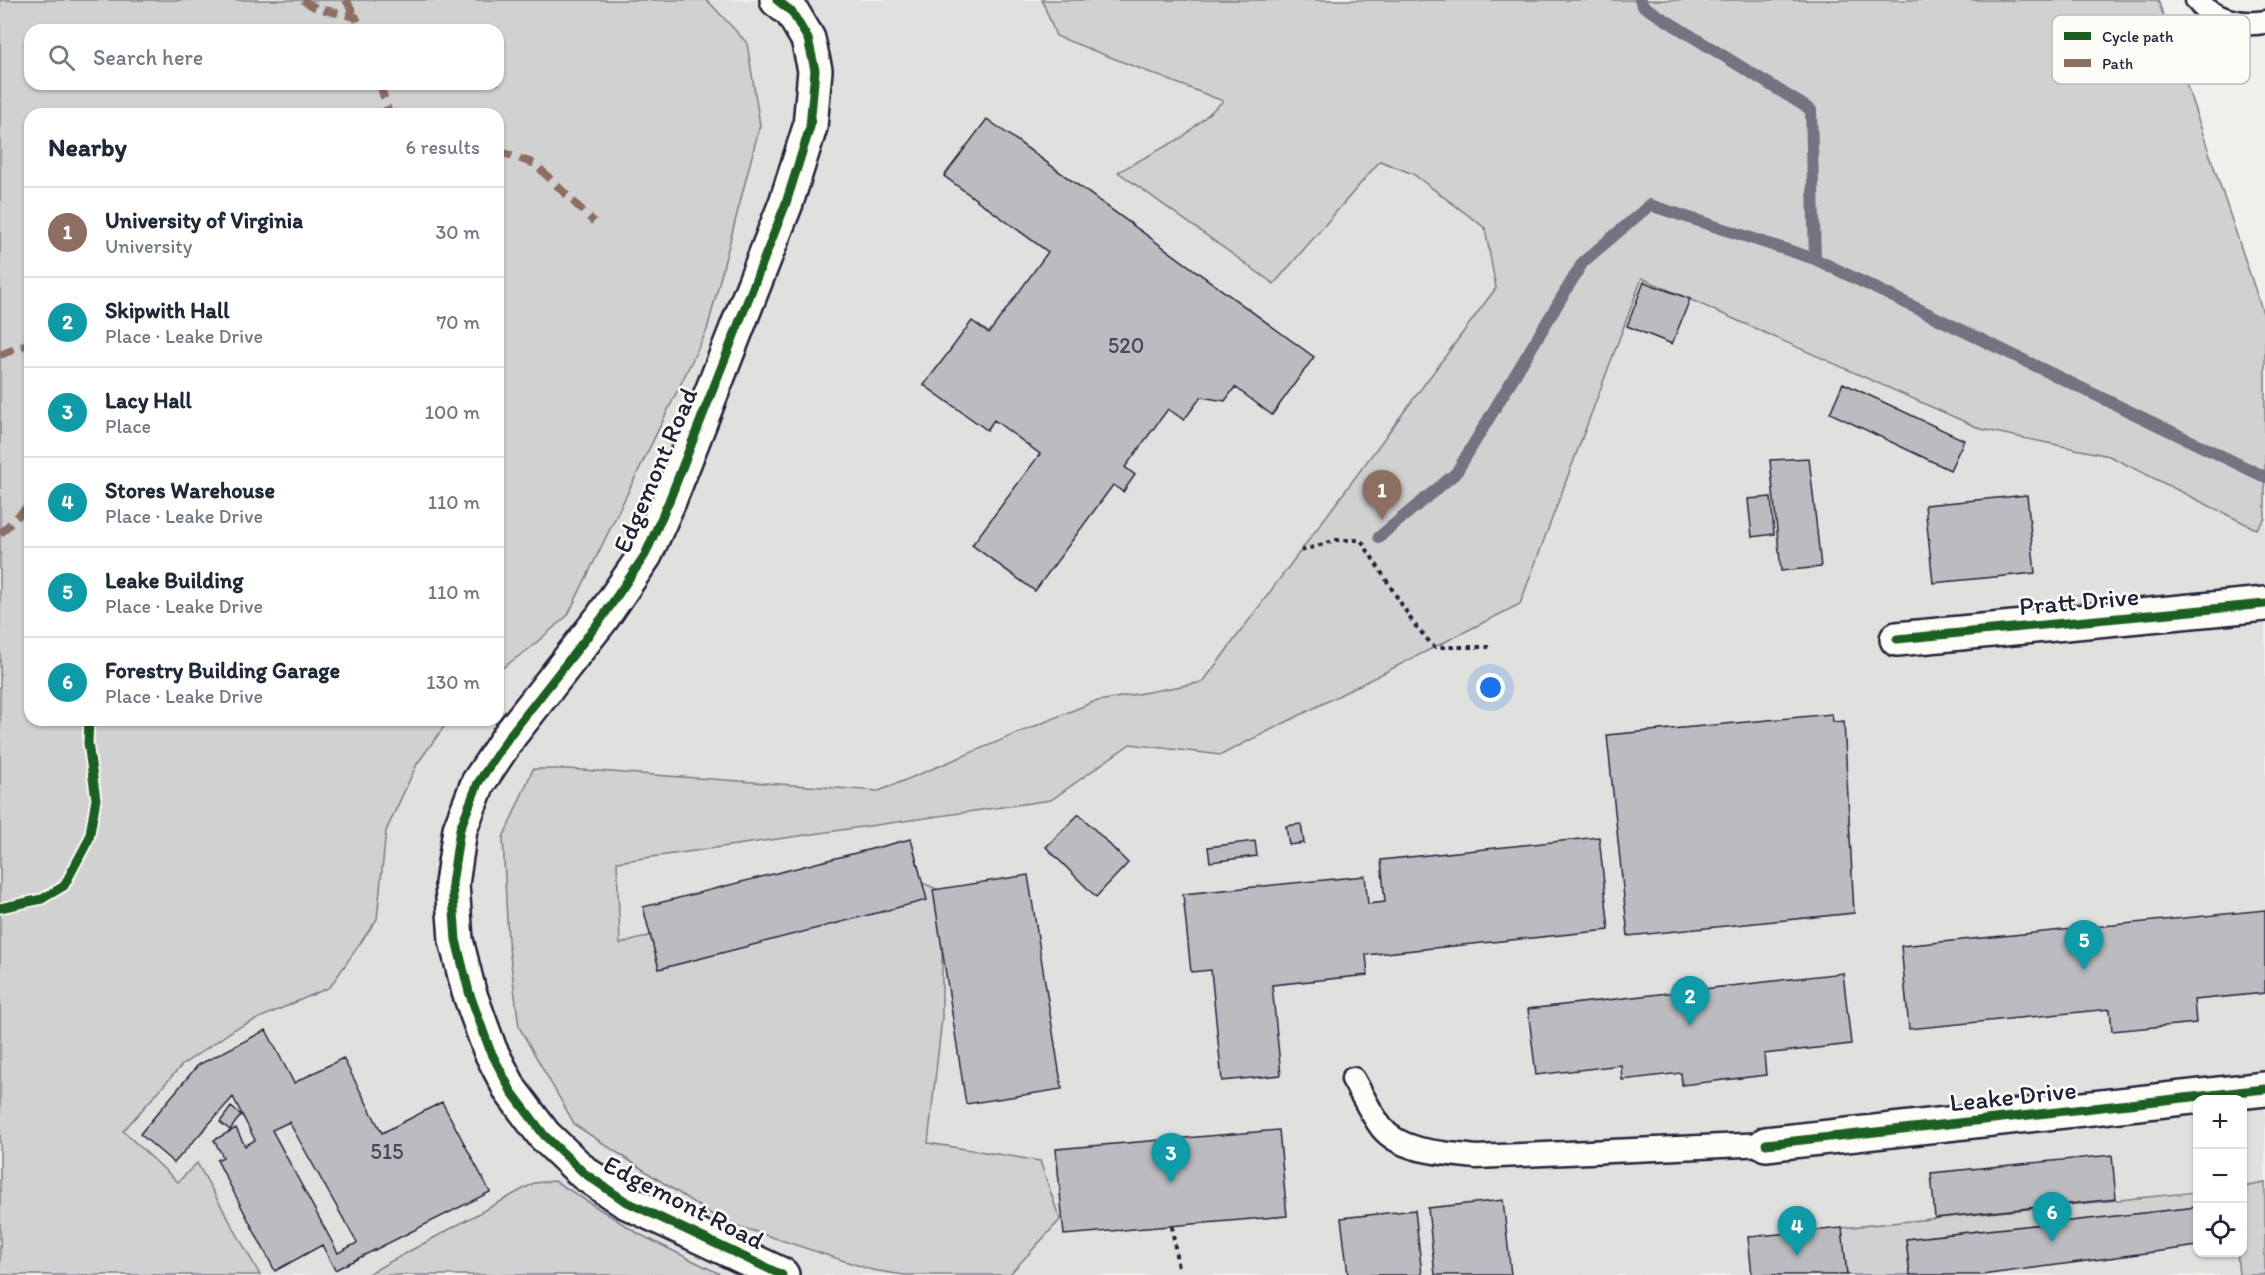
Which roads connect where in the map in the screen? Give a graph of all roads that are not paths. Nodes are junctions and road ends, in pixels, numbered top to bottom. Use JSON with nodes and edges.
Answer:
{"nodes":[{"id":1,"x":777,"y":0,"type":"edge"},
{"id":2,"x":2197,"y":0,"type":"edge"},
{"id":3,"x":2217,"y":15,"type":"edge"},
{"id":4,"x":2265,"y":604,"type":"edge"},
{"id":5,"x":1897,"y":639,"type":"dead end"},
{"id":6,"x":1353,"y":1079,"type":"dead end"},
{"id":7,"x":2265,"y":1089,"type":"edge"},
{"id":8,"x":1766,"y":1144,"type":"joint"},
{"id":9,"x":782,"y":1275,"type":"edge"}],
"edges":[{"from":1,"to":9,"type":"street","name":"Edgemont Road"},
{"from":2,"to":3,"type":"lane"},
{"from":4,"to":5,"type":"street","name":"Pratt Drive"},
{"from":6,"to":8,"type":"lane"},
{"from":7,"to":8,"type":"street","name":"Leake Drive"}]}
